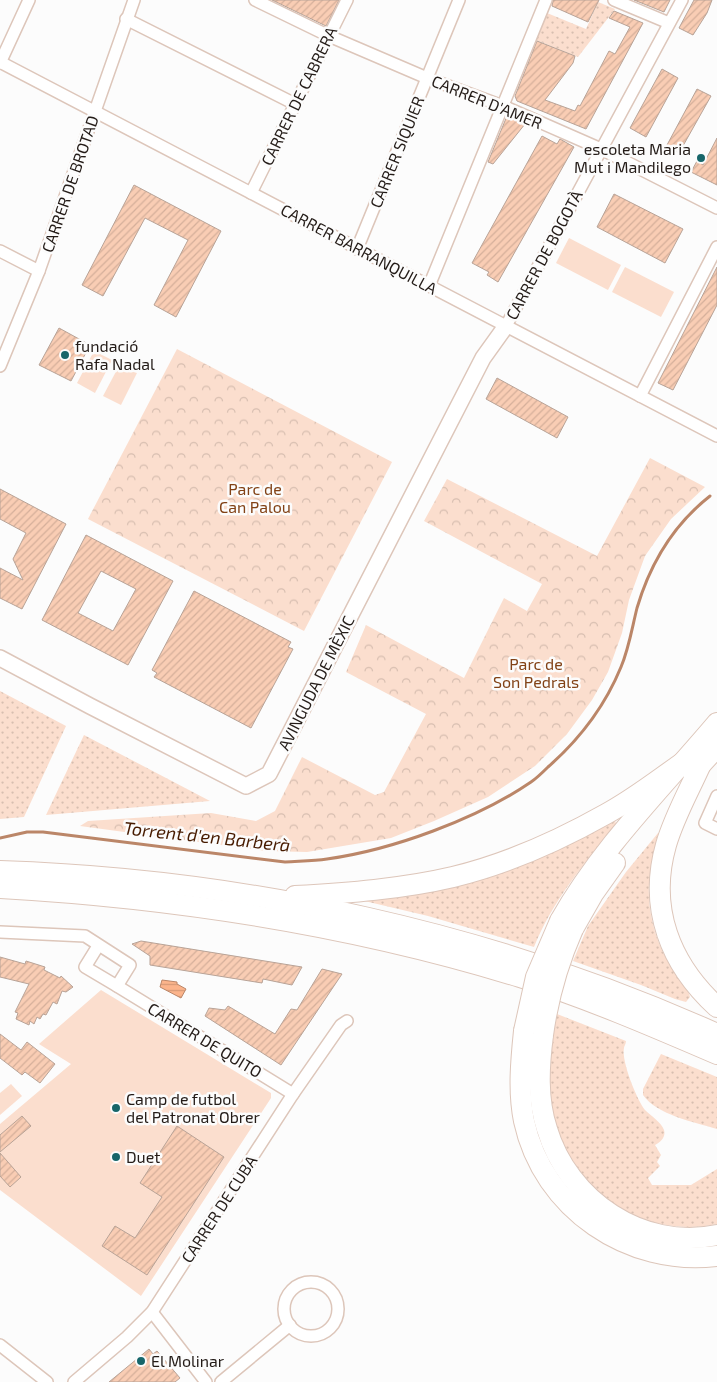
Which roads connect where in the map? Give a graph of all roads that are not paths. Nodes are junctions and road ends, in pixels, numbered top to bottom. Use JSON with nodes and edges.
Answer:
{"nodes":[{"id":1,"x":28,"y":0,"type":"edge"},
{"id":2,"x":134,"y":0,"type":"edge"},
{"id":3,"x":255,"y":0,"type":"edge"},
{"id":4,"x":347,"y":0,"type":"edge"},
{"id":5,"x":459,"y":0,"type":"edge"},
{"id":6,"x":546,"y":0,"type":"edge"},
{"id":7,"x":614,"y":0,"type":"edge"},
{"id":8,"x":682,"y":0,"type":"edge"},
{"id":9,"x":126,"y":20,"type":"junction"},
{"id":10,"x":669,"y":23,"type":"junction"},
{"id":11,"x":329,"y":36,"type":"junction"},
{"id":12,"x":0,"y":63,"type":"edge"},
{"id":13,"x":427,"y":78,"type":"junction"},
{"id":14,"x":295,"y":104,"type":"junction"},
{"id":15,"x":502,"y":106,"type":"junction"},
{"id":16,"x":95,"y":112,"type":"junction"},
{"id":17,"x":601,"y":149,"type":"junction"},
{"id":18,"x":250,"y":193,"type":"junction"},
{"id":19,"x":717,"y":208,"type":"edge"},
{"id":20,"x":717,"y":247,"type":"edge"},
{"id":21,"x":357,"y":248,"type":"junction"},
{"id":22,"x":0,"y":250,"type":"edge"},
{"id":23,"x":39,"y":271,"type":"junction"},
{"id":24,"x":430,"y":286,"type":"junction"},
{"id":25,"x":506,"y":326,"type":"junction"},
{"id":26,"x":0,"y":366,"type":"edge"},
{"id":27,"x":640,"y":396,"type":"junction"},
{"id":28,"x":717,"y":436,"type":"edge"},
{"id":29,"x":0,"y":658,"type":"edge"},
{"id":30,"x":717,"y":723,"type":"edge"},
{"id":31,"x":717,"y":747,"type":"edge"},
{"id":32,"x":693,"y":763,"type":"junction"},
{"id":33,"x":717,"y":796,"type":"edge"},
{"id":34,"x":717,"y":829,"type":"edge"},
{"id":35,"x":0,"y":871,"type":"edge"},
{"id":36,"x":0,"y":888,"type":"edge"},
{"id":37,"x":263,"y":898,"type":"junction"},
{"id":38,"x":0,"y":932,"type":"edge"},
{"id":39,"x":98,"y":946,"type":"junction"},
{"id":40,"x":117,"y":986,"type":"junction"},
{"id":41,"x":717,"y":1007,"type":"edge"},
{"id":42,"x":347,"y":1021,"type":"dead end"},
{"id":43,"x":534,"y":1033,"type":"junction"},
{"id":44,"x":717,"y":1034,"type":"edge"},
{"id":45,"x":717,"y":1054,"type":"edge"},
{"id":46,"x":293,"y":1094,"type":"junction"},
{"id":47,"x":717,"y":1235,"type":"edge"},
{"id":48,"x":717,"y":1256,"type":"edge"},
{"id":49,"x":152,"y":1312,"type":"junction"},
{"id":50,"x":290,"y":1325,"type":"junction"},
{"id":51,"x":0,"y":1345,"type":"edge"},
{"id":52,"x":47,"y":1382,"type":"edge"},
{"id":53,"x":74,"y":1382,"type":"edge"},
{"id":54,"x":206,"y":1382,"type":"edge"},
{"id":55,"x":221,"y":1382,"type":"edge"}],
"edges":[{"from":1,"to":12,"type":"street"},
{"from":2,"to":9,"type":"street","name":"CARRER DE BROTAD"},
{"from":3,"to":11,"type":"street","name":"CARRER D'AMER"},
{"from":4,"to":11,"type":"street","name":"CARRER DE CABRERA"},
{"from":5,"to":13,"type":"street","name":"CARRER SIQUIER"},
{"from":6,"to":15,"type":"street"},
{"from":7,"to":10,"type":"street"},
{"from":8,"to":10,"type":"street","name":"CARRER DE BOGOTÀ"},
{"from":9,"to":14,"type":"street"},
{"from":9,"to":16,"type":"street","name":"CARRER DE BROTAD"},
{"from":10,"to":17,"type":"street","name":"CARRER DE BOGOTÀ"},
{"from":11,"to":13,"type":"street","name":"CARRER D'AMER"},
{"from":11,"to":14,"type":"street","name":"CARRER DE CABRERA"},
{"from":12,"to":16,"type":"street","name":"CARRER BARRANQUILLA"},
{"from":13,"to":15,"type":"street","name":"CARRER D'AMER"},
{"from":13,"to":21,"type":"street","name":"CARRER SIQUIER"},
{"from":14,"to":18,"type":"street","name":"CARRER DE CABRERA"},
{"from":15,"to":17,"type":"street","name":"CARRER D'AMER"},
{"from":15,"to":24,"type":"street"},
{"from":16,"to":18,"type":"street","name":"CARRER BARRANQUILLA"},
{"from":16,"to":23,"type":"street","name":"CARRER DE BROTAD"},
{"from":17,"to":19,"type":"street","name":"CARRER D'AMER"},
{"from":17,"to":25,"type":"street","name":"CARRER DE BOGOTÀ"},
{"from":18,"to":21,"type":"street","name":"CARRER BARRANQUILLA"},
{"from":20,"to":27,"type":"street"},
{"from":21,"to":24,"type":"street","name":"CARRER BARRANQUILLA"},
{"from":22,"to":23,"type":"street"},
{"from":23,"to":26,"type":"street","name":"CARRER DE BROTAD"},
{"from":24,"to":25,"type":"street","name":"CARRER BARRANQUILLA"},
{"from":25,"to":27,"type":"street","name":"CARRER BARRANQUILLA"},
{"from":25,"to":29,"type":"street","name":"AVINGUDA DE MÈXIC"},
{"from":27,"to":28,"type":"street","name":"CARRER BARRANQUILLA"},
{"from":30,"to":32,"type":"highway"},
{"from":31,"to":32,"type":"highway"},
{"from":32,"to":37,"type":"highway"},
{"from":32,"to":41,"type":"highway"},
{"from":32,"to":43,"type":"highway","bridge":true},
{"from":33,"to":34,"type":"street"},
{"from":35,"to":37,"type":"highway"},
{"from":36,"to":45,"type":"highway"},
{"from":37,"to":44,"type":"highway"},
{"from":38,"to":39,"type":"street"},
{"from":39,"to":40,"type":"street","name":"CARRER DE QUITO"},
{"from":39,"to":40,"type":"street"},
{"from":40,"to":46,"type":"street","name":"CARRER DE QUITO"},
{"from":42,"to":46,"type":"street","name":"CARRER DE CUBA"},
{"from":43,"to":47,"type":"highway"},
{"from":43,"to":48,"type":"highway"},
{"from":46,"to":49,"type":"street","name":"CARRER DE CUBA"},
{"from":49,"to":53,"type":"street","name":"CARRER DE CUBA"},
{"from":49,"to":54,"type":"street"},
{"from":50,"to":50,"type":"street"},
{"from":50,"to":55,"type":"street"},
{"from":51,"to":52,"type":"street"}]}
